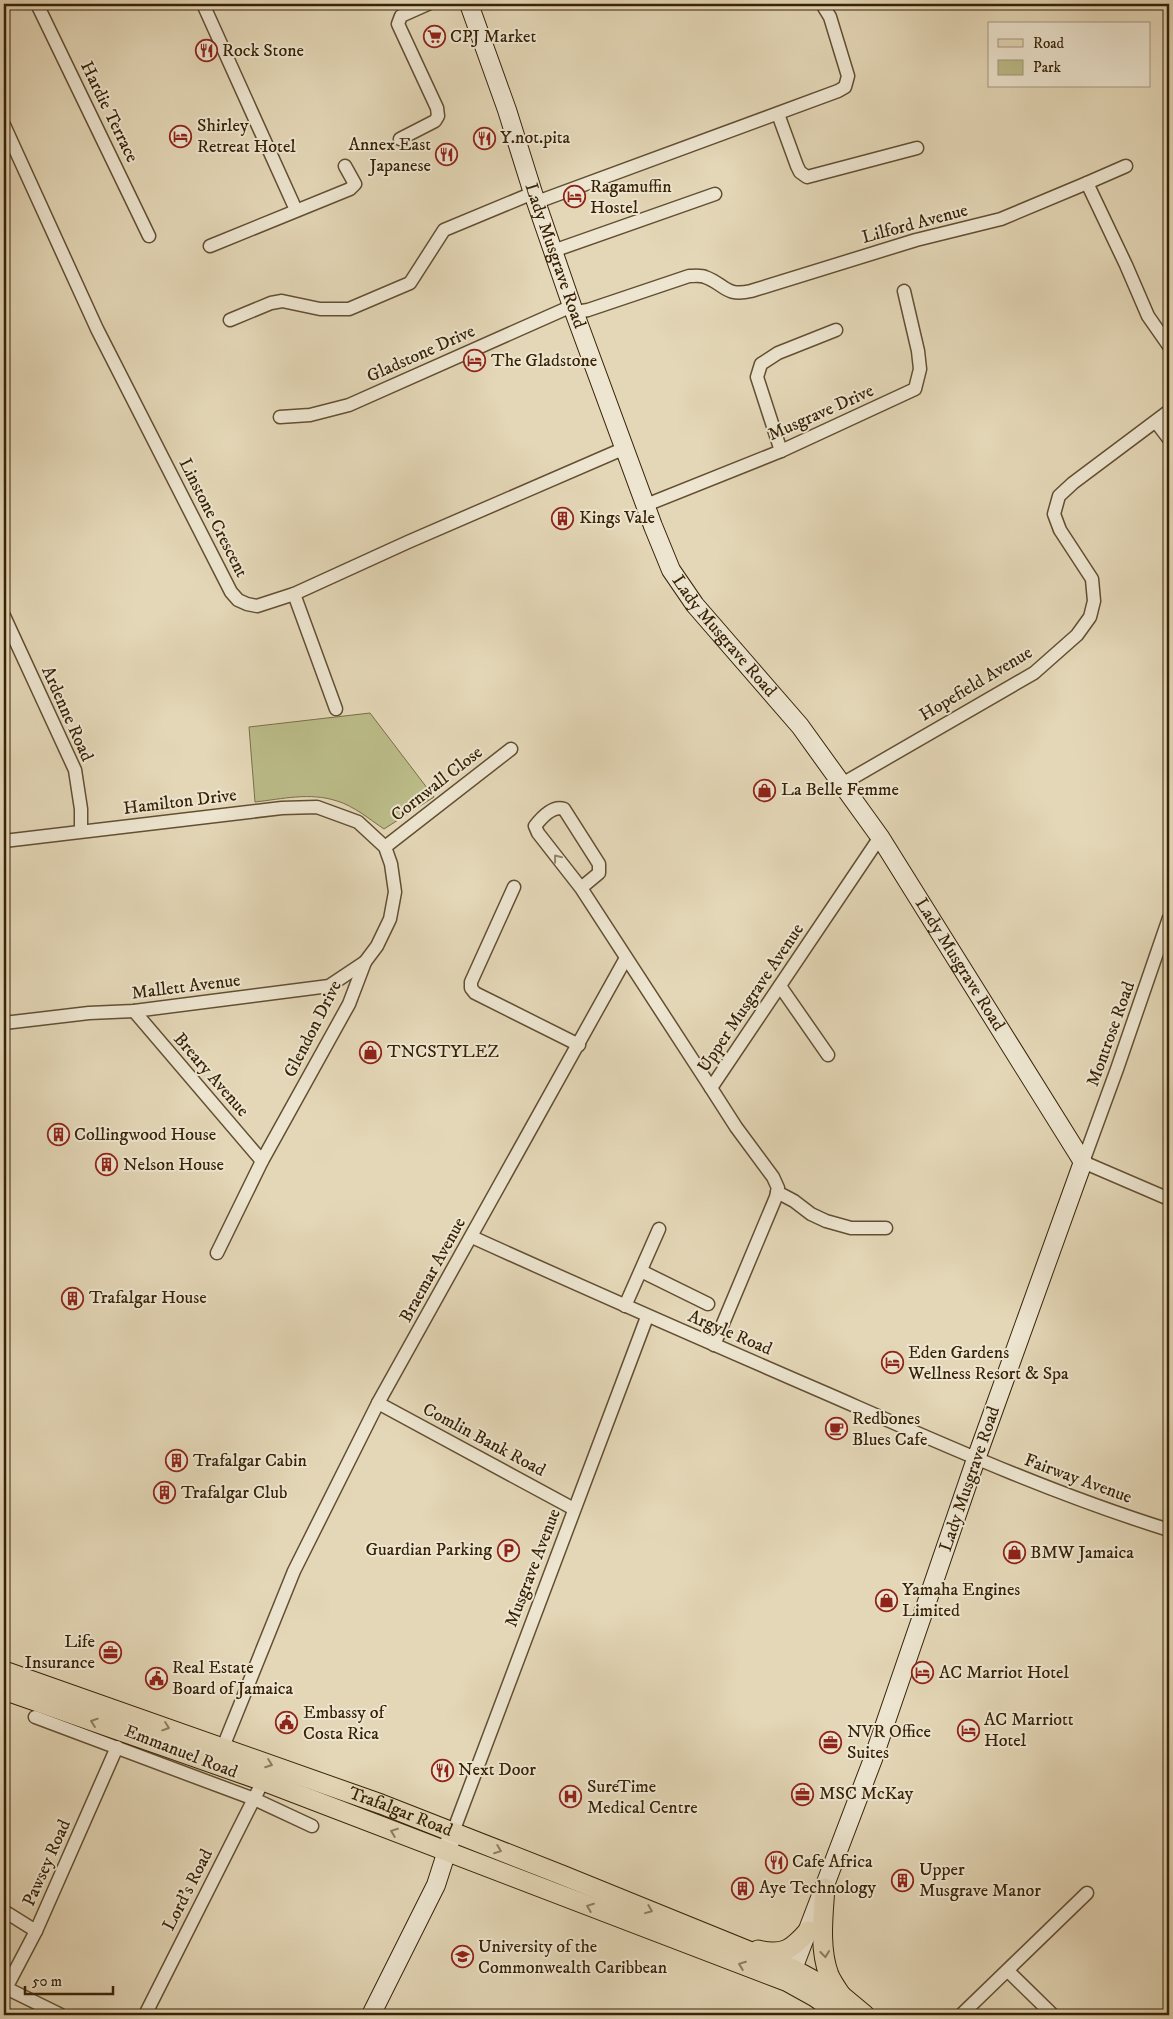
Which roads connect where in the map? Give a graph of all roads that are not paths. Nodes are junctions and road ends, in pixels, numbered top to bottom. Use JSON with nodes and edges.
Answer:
{"nodes":[{"id":1,"x":37,"y":4,"type":"edge"},
{"id":2,"x":203,"y":4,"type":"edge"},
{"id":3,"x":428,"y":4,"type":"edge"},
{"id":4,"x":469,"y":4,"type":"edge"},
{"id":5,"x":822,"y":4,"type":"edge"},
{"id":6,"x":778,"y":114,"type":"junction"},
{"id":7,"x":4,"y":125,"type":"edge"},
{"id":8,"x":400,"y":139,"type":"dead end"},
{"id":9,"x":917,"y":148,"type":"dead end"},
{"id":10,"x":345,"y":166,"type":"dead end"},
{"id":11,"x":1126,"y":166,"type":"dead end"},
{"id":12,"x":1087,"y":183,"type":"junction"},
{"id":13,"x":715,"y":194,"type":"dead end"},
{"id":14,"x":535,"y":198,"type":"junction"},
{"id":15,"x":296,"y":210,"type":"junction"},
{"id":16,"x":149,"y":236,"type":"dead end"},
{"id":17,"x":210,"y":246,"type":"dead end"},
{"id":18,"x":553,"y":251,"type":"junction"},
{"id":19,"x":904,"y":291,"type":"dead end"},
{"id":20,"x":574,"y":309,"type":"junction"},
{"id":21,"x":230,"y":320,"type":"dead end"},
{"id":22,"x":836,"y":330,"type":"dead end"},
{"id":23,"x":1169,"y":346,"type":"edge"},
{"id":24,"x":1169,"y":411,"type":"edge"},
{"id":25,"x":280,"y":417,"type":"dead end"},
{"id":26,"x":1156,"y":422,"type":"junction"},
{"id":27,"x":1169,"y":439,"type":"edge"},
{"id":28,"x":625,"y":448,"type":"junction"},
{"id":29,"x":781,"y":451,"type":"junction"},
{"id":30,"x":646,"y":505,"type":"junction"},
{"id":31,"x":294,"y":594,"type":"junction"},
{"id":32,"x":4,"y":616,"type":"edge"},
{"id":33,"x":336,"y":709,"type":"dead end"},
{"id":34,"x":511,"y":749,"type":"dead end"},
{"id":35,"x":842,"y":784,"type":"junction"},
{"id":36,"x":358,"y":822,"type":"joint"},
{"id":37,"x":80,"y":831,"type":"junction"},
{"id":38,"x":880,"y":837,"type":"junction"},
{"id":39,"x":4,"y":841,"type":"edge"},
{"id":40,"x":385,"y":848,"type":"junction"},
{"id":41,"x":514,"y":886,"type":"dead end"},
{"id":42,"x":581,"y":888,"type":"junction"},
{"id":43,"x":1169,"y":918,"type":"edge"},
{"id":44,"x":626,"y":958,"type":"junction"},
{"id":45,"x":365,"y":962,"type":"junction"},
{"id":46,"x":780,"y":986,"type":"junction"},
{"id":47,"x":134,"y":1011,"type":"junction"},
{"id":48,"x":4,"y":1023,"type":"edge"},
{"id":49,"x":579,"y":1044,"type":"junction"},
{"id":50,"x":828,"y":1055,"type":"dead end"},
{"id":51,"x":711,"y":1088,"type":"junction"},
{"id":52,"x":262,"y":1161,"type":"junction"},
{"id":53,"x":1083,"y":1162,"type":"junction"},
{"id":54,"x":777,"y":1192,"type":"junction"},
{"id":55,"x":1169,"y":1198,"type":"edge"},
{"id":56,"x":886,"y":1228,"type":"dead end"},
{"id":57,"x":659,"y":1229,"type":"dead end"},
{"id":58,"x":472,"y":1237,"type":"junction"},
{"id":59,"x":217,"y":1253,"type":"dead end"},
{"id":60,"x":641,"y":1271,"type":"junction"},
{"id":61,"x":708,"y":1304,"type":"dead end"},
{"id":62,"x":625,"y":1306,"type":"junction"},
{"id":63,"x":647,"y":1316,"type":"junction"},
{"id":64,"x":714,"y":1345,"type":"junction"},
{"id":65,"x":378,"y":1403,"type":"junction"},
{"id":66,"x":976,"y":1459,"type":"junction"},
{"id":67,"x":574,"y":1509,"type":"junction"},
{"id":68,"x":1169,"y":1530,"type":"edge"},
{"id":69,"x":4,"y":1672,"type":"edge"},
{"id":70,"x":4,"y":1690,"type":"edge"},
{"id":71,"x":35,"y":1716,"type":"dead end"},
{"id":72,"x":117,"y":1746,"type":"junction"},
{"id":73,"x":223,"y":1747,"type":"junction"},
{"id":74,"x":263,"y":1781,"type":"junction"},
{"id":75,"x":254,"y":1799,"type":"junction"},
{"id":76,"x":312,"y":1826,"type":"dead end"},
{"id":77,"x":453,"y":1832,"type":"junction"},
{"id":78,"x":447,"y":1852,"type":"junction"},
{"id":79,"x":825,"y":1888,"type":"junction"},
{"id":80,"x":1088,"y":1893,"type":"dead end"},
{"id":81,"x":4,"y":1911,"type":"edge"},
{"id":82,"x":36,"y":1931,"type":"junction"},
{"id":83,"x":808,"y":1931,"type":"junction"},
{"id":84,"x":733,"y":1944,"type":"junction"},
{"id":85,"x":1008,"y":1971,"type":"junction"},
{"id":86,"x":790,"y":1976,"type":"junction"},
{"id":87,"x":5,"y":1990,"type":"edge"},
{"id":88,"x":841,"y":1995,"type":"junction"},
{"id":89,"x":61,"y":2015,"type":"edge"},
{"id":90,"x":145,"y":2015,"type":"edge"},
{"id":91,"x":371,"y":2015,"type":"edge"},
{"id":92,"x":841,"y":2015,"type":"edge"},
{"id":93,"x":866,"y":2015,"type":"edge"},
{"id":94,"x":961,"y":2015,"type":"edge"},
{"id":95,"x":1053,"y":2015,"type":"edge"}],
"edges":[{"from":1,"to":16,"type":"street","name":"Hardie Terrace"},
{"from":2,"to":15,"type":"street"},
{"from":3,"to":8,"type":"street"},
{"from":4,"to":14,"type":"main road","name":"Lady Musgrave Road"},
{"from":5,"to":6,"type":"street"},
{"from":6,"to":9,"type":"street"},
{"from":6,"to":14,"type":"street"},
{"from":7,"to":31,"type":"street","name":"Linstone Crescent"},
{"from":10,"to":15,"type":"street"},
{"from":11,"to":12,"type":"street","name":"Lilford Avenue"},
{"from":12,"to":20,"type":"street","name":"Lilford Avenue"},
{"from":12,"to":23,"type":"street"},
{"from":13,"to":18,"type":"street"},
{"from":14,"to":18,"type":"main road","name":"Lady Musgrave Road"},
{"from":14,"to":21,"type":"street"},
{"from":15,"to":17,"type":"street"},
{"from":18,"to":20,"type":"main road","name":"Lady Musgrave Road"},
{"from":19,"to":29,"type":"street","name":"Musgrave Drive"},
{"from":20,"to":25,"type":"street","name":"Gladstone Drive"},
{"from":20,"to":28,"type":"main road","name":"Lady Musgrave Road"},
{"from":22,"to":29,"type":"street"},
{"from":24,"to":26,"type":"street","name":"Hopefield Avenue"},
{"from":26,"to":27,"type":"street"},
{"from":26,"to":35,"type":"street","name":"Hopefield Avenue"},
{"from":28,"to":30,"type":"main road","name":"Lady Musgrave Road"},
{"from":28,"to":31,"type":"street","name":"Linstone Crescent"},
{"from":29,"to":30,"type":"street","name":"Musgrave Drive"},
{"from":30,"to":35,"type":"main road","name":"Lady Musgrave Road"},
{"from":31,"to":33,"type":"street"},
{"from":32,"to":37,"type":"street","name":"Ardenne Road"},
{"from":34,"to":40,"type":"street","name":"Cornwall Close"},
{"from":35,"to":38,"type":"main road","name":"Lady Musgrave Road"},
{"from":36,"to":37,"type":"street","name":"Hamilton Drive"},
{"from":36,"to":40,"type":"street","name":"Glendon Drive"},
{"from":37,"to":39,"type":"street","name":"Hamilton Drive"},
{"from":38,"to":46,"type":"street","name":"Upper Musgrave Avenue"},
{"from":38,"to":53,"type":"main road","name":"Lady Musgrave Road"},
{"from":40,"to":45,"type":"street","name":"Glendon Drive"},
{"from":41,"to":49,"type":"street"},
{"from":42,"to":42,"type":"street","one_way":true},
{"from":42,"to":44,"type":"street"},
{"from":43,"to":53,"type":"street","name":"Montrose Road"},
{"from":44,"to":49,"type":"street","name":"Braemar Avenue"},
{"from":44,"to":51,"type":"street"},
{"from":45,"to":47,"type":"street","name":"Mallett Avenue"},
{"from":45,"to":52,"type":"street","name":"Glendon Drive"},
{"from":46,"to":50,"type":"street"},
{"from":46,"to":51,"type":"street","name":"Upper Musgrave Avenue"},
{"from":47,"to":48,"type":"street","name":"Mallett Avenue"},
{"from":47,"to":52,"type":"street","name":"Breary Avenue"},
{"from":49,"to":58,"type":"street","name":"Braemar Avenue"},
{"from":51,"to":54,"type":"street","name":"Upper Musgrave Avenue"},
{"from":52,"to":59,"type":"street","name":"Glendon Drive"},
{"from":53,"to":55,"type":"street"},
{"from":53,"to":66,"type":"main road","name":"Lady Musgrave Road"},
{"from":54,"to":56,"type":"street"},
{"from":54,"to":64,"type":"street"},
{"from":57,"to":60,"type":"street"},
{"from":58,"to":62,"type":"street","name":"Argyle Road"},
{"from":58,"to":65,"type":"street","name":"Braemar Avenue"},
{"from":60,"to":61,"type":"street"},
{"from":60,"to":62,"type":"street"},
{"from":62,"to":63,"type":"street","name":"Argyle Road"},
{"from":63,"to":64,"type":"street","name":"Argyle Road"},
{"from":63,"to":67,"type":"street","name":"Musgrave Avenue"},
{"from":64,"to":66,"type":"street","name":"Argyle Road"},
{"from":65,"to":67,"type":"street","name":"Comlin Bank Road"},
{"from":65,"to":73,"type":"street","name":"Braemar Avenue"},
{"from":66,"to":68,"type":"street","name":"Fairway Avenue"},
{"from":66,"to":79,"type":"main road","name":"Lady Musgrave Road"},
{"from":67,"to":77,"type":"street","name":"Musgrave Avenue"},
{"from":69,"to":73,"type":"main road","name":"Trafalgar Road","one_way":true},
{"from":74,"to":70,"type":"main road","name":"Trafalgar Road","one_way":true},
{"from":71,"to":72,"type":"street","name":"Emmanuel Road"},
{"from":72,"to":75,"type":"street","name":"Emmanuel Road"},
{"from":72,"to":82,"type":"street","name":"Pawsey Road"},
{"from":73,"to":77,"type":"main road","name":"Trafalgar Road","one_way":true},
{"from":74,"to":75,"type":"street","name":"Lord's Road"},
{"from":78,"to":74,"type":"main road","name":"Trafalgar Road","one_way":true},
{"from":75,"to":76,"type":"street","name":"Emmanuel Road"},
{"from":75,"to":90,"type":"street","name":"Lord's Road"},
{"from":77,"to":78,"type":"main road"},
{"from":77,"to":84,"type":"main road","name":"Trafalgar Road","one_way":true},
{"from":86,"to":78,"type":"main road","name":"Trafalgar Road","one_way":true},
{"from":78,"to":91,"type":"main road"},
{"from":79,"to":83,"type":"main road","name":"Lady Musgrave Road"},
{"from":79,"to":88,"type":"main road","one_way":true},
{"from":80,"to":85,"type":"street"},
{"from":81,"to":82,"type":"street"},
{"from":82,"to":87,"type":"street","name":"Pawsey Road"},
{"from":83,"to":84,"type":"main road"},
{"from":83,"to":86,"type":"main road","name":"Lady Musgrave Road"},
{"from":84,"to":86,"type":"main road","name":"Trafalgar Road"},
{"from":85,"to":94,"type":"street"},
{"from":85,"to":95,"type":"street"},
{"from":86,"to":88,"type":"main road"},
{"from":86,"to":92,"type":"main road"},
{"from":87,"to":89,"type":"street"},
{"from":88,"to":93,"type":"main road"}]}
